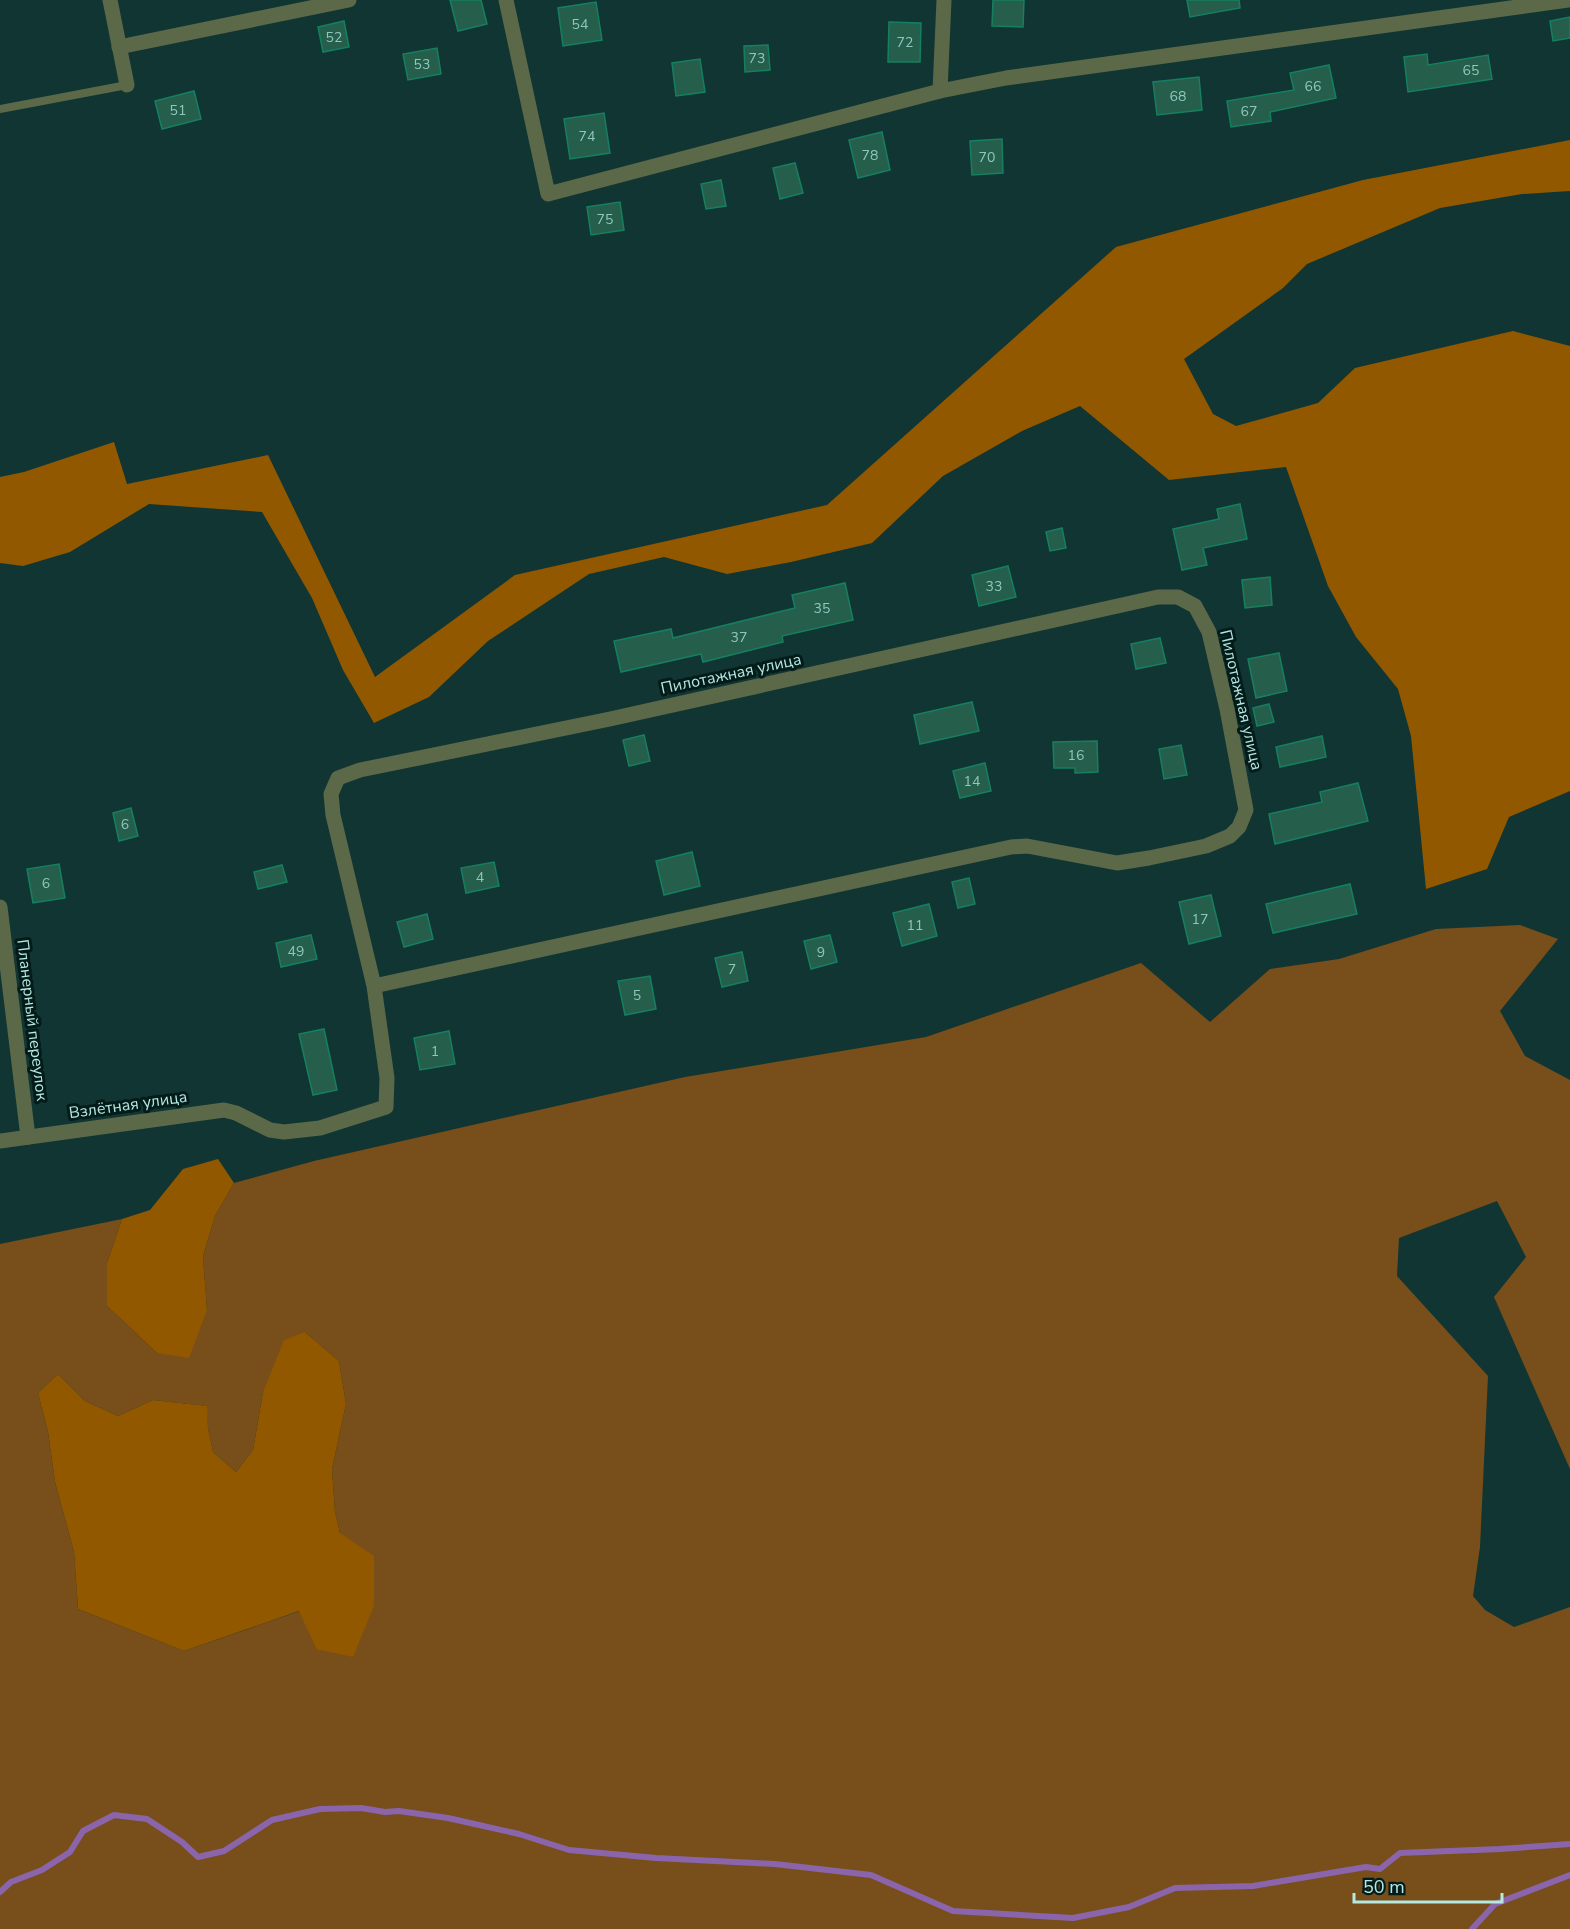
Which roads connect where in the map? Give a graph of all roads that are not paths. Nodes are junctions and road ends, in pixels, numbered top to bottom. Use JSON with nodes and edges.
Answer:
{"nodes":[{"id":1,"x":110,"y":0,"type":"edge"},
{"id":2,"x":349,"y":0,"type":"edge"},
{"id":3,"x":506,"y":0,"type":"edge"},
{"id":4,"x":944,"y":0,"type":"edge"},
{"id":5,"x":1568,"y":0,"type":"edge"},
{"id":6,"x":120,"y":47,"type":"junction"},
{"id":7,"x":127,"y":85,"type":"joint"},
{"id":8,"x":940,"y":91,"type":"junction"},
{"id":9,"x":0,"y":109,"type":"edge"},
{"id":10,"x":0,"y":907,"type":"edge"},
{"id":11,"x":374,"y":986,"type":"junction"},
{"id":12,"x":224,"y":1110,"type":"joint"},
{"id":13,"x":28,"y":1137,"type":"junction"},
{"id":14,"x":0,"y":1141,"type":"edge"}],
"edges":[{"from":1,"to":6,"type":"street"},
{"from":2,"to":6,"type":"street"},
{"from":3,"to":8,"type":"street"},
{"from":4,"to":8,"type":"street"},
{"from":5,"to":8,"type":"street"},
{"from":6,"to":7,"type":"street"},
{"from":7,"to":9,"type":"lane"},
{"from":10,"to":13,"type":"street","name":"Планерный переулок"},
{"from":11,"to":11,"type":"street","name":"Пилотажная улица"},
{"from":11,"to":12,"type":"street","name":"Пилотажная улица"},
{"from":12,"to":13,"type":"street","name":"Взлётная улица"},
{"from":13,"to":14,"type":"street","name":"Взлётная улица"}]}
